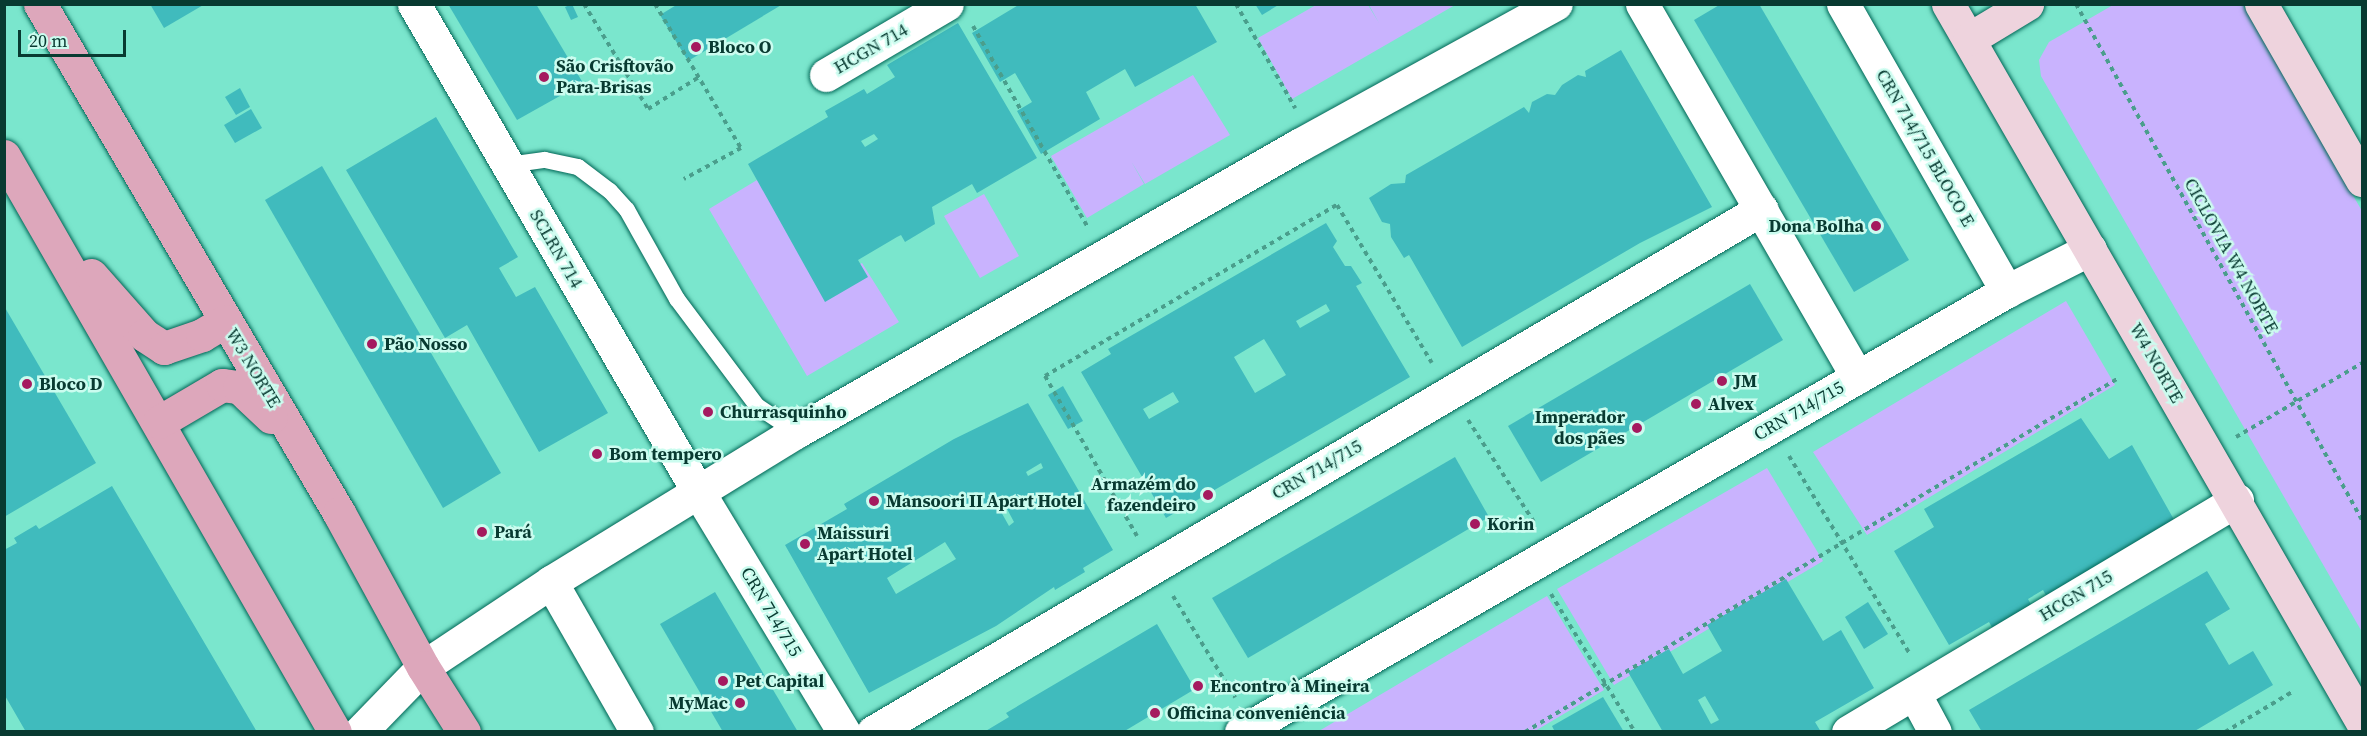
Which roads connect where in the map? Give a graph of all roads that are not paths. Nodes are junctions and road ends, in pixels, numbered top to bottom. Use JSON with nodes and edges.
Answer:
{"nodes":[{"id":1,"x":40,"y":4,"type":"edge"},
{"id":2,"x":414,"y":4,"type":"edge"},
{"id":3,"x":1556,"y":4,"type":"edge"},
{"id":4,"x":1642,"y":4,"type":"edge"},
{"id":5,"x":1843,"y":4,"type":"edge"},
{"id":6,"x":1948,"y":4,"type":"edge"},
{"id":7,"x":2027,"y":4,"type":"edge"},
{"id":8,"x":2261,"y":4,"type":"edge"},
{"id":9,"x":958,"y":11,"type":"edge"},
{"id":10,"x":1969,"y":39,"type":"junction"},
{"id":11,"x":826,"y":75,"type":"dead end"},
{"id":12,"x":4,"y":156,"type":"edge"},
{"id":13,"x":507,"y":165,"type":"junction"},
{"id":14,"x":2362,"y":180,"type":"edge"},
{"id":15,"x":1762,"y":209,"type":"junction"},
{"id":16,"x":42,"y":219,"type":"junction"},
{"id":17,"x":2090,"y":249,"type":"junction"},
{"id":18,"x":2007,"y":291,"type":"junction"},
{"id":19,"x":225,"y":321,"type":"junction"},
{"id":20,"x":1857,"y":377,"type":"junction"},
{"id":21,"x":159,"y":422,"type":"junction"},
{"id":22,"x":796,"y":432,"type":"junction"},
{"id":23,"x":298,"y":444,"type":"junction"},
{"id":24,"x":699,"y":493,"type":"junction"},
{"id":25,"x":2238,"y":500,"type":"junction"},
{"id":26,"x":551,"y":582,"type":"junction"},
{"id":27,"x":423,"y":667,"type":"junction"},
{"id":28,"x":1914,"y":693,"type":"junction"},
{"id":29,"x":2362,"y":722,"type":"edge"},
{"id":30,"x":1246,"y":728,"type":"edge"},
{"id":31,"x":335,"y":732,"type":"edge"},
{"id":32,"x":360,"y":732,"type":"edge"},
{"id":33,"x":464,"y":732,"type":"edge"},
{"id":34,"x":637,"y":732,"type":"edge"},
{"id":35,"x":844,"y":732,"type":"edge"},
{"id":36,"x":873,"y":732,"type":"edge"},
{"id":37,"x":1848,"y":732,"type":"edge"},
{"id":38,"x":1935,"y":732,"type":"edge"}],
"edges":[{"from":1,"to":19,"type":"main road","name":"W3 NORTE"},
{"from":2,"to":13,"type":"street","name":"SCLRN 714"},
{"from":3,"to":22,"type":"street"},
{"from":4,"to":15,"type":"street","name":"CRN 714/715"},
{"from":5,"to":18,"type":"street","name":"CRN 714/715 BLOCO E"},
{"from":6,"to":10,"type":"main road","name":"W4 NORTE"},
{"from":7,"to":10,"type":"main road"},
{"from":8,"to":14,"type":"main road"},
{"from":9,"to":11,"type":"street","name":"HCGN 714"},
{"from":10,"to":17,"type":"main road","name":"W4 NORTE"},
{"from":12,"to":16,"type":"main road"},
{"from":13,"to":22,"type":"lane"},
{"from":13,"to":24,"type":"street","name":"SCLRN 714"},
{"from":15,"to":20,"type":"street","name":"CRN 714/715"},
{"from":15,"to":36,"type":"street","name":"CRN 714/715"},
{"from":16,"to":19,"type":"main road"},
{"from":16,"to":21,"type":"main road"},
{"from":17,"to":18,"type":"street","name":"CRN 714/715"},
{"from":17,"to":25,"type":"main road","name":"W4 NORTE"},
{"from":18,"to":20,"type":"street","name":"CRN 714/715"},
{"from":19,"to":23,"type":"main road","name":"W3 NORTE"},
{"from":20,"to":30,"type":"street","name":"CRN 714/715"},
{"from":21,"to":23,"type":"main road"},
{"from":21,"to":31,"type":"main road"},
{"from":22,"to":24,"type":"street"},
{"from":23,"to":27,"type":"main road","name":"W3 NORTE"},
{"from":24,"to":26,"type":"street"},
{"from":24,"to":35,"type":"street","name":"CRN 714/715"},
{"from":25,"to":28,"type":"street","name":"HCGN 715"},
{"from":25,"to":29,"type":"main road","name":"W4 NORTE"},
{"from":26,"to":27,"type":"street"},
{"from":26,"to":34,"type":"street"},
{"from":27,"to":32,"type":"street"},
{"from":27,"to":33,"type":"main road","name":"W3 NORTE"},
{"from":28,"to":37,"type":"street","name":"HCGN 715"},
{"from":28,"to":38,"type":"street"}]}
